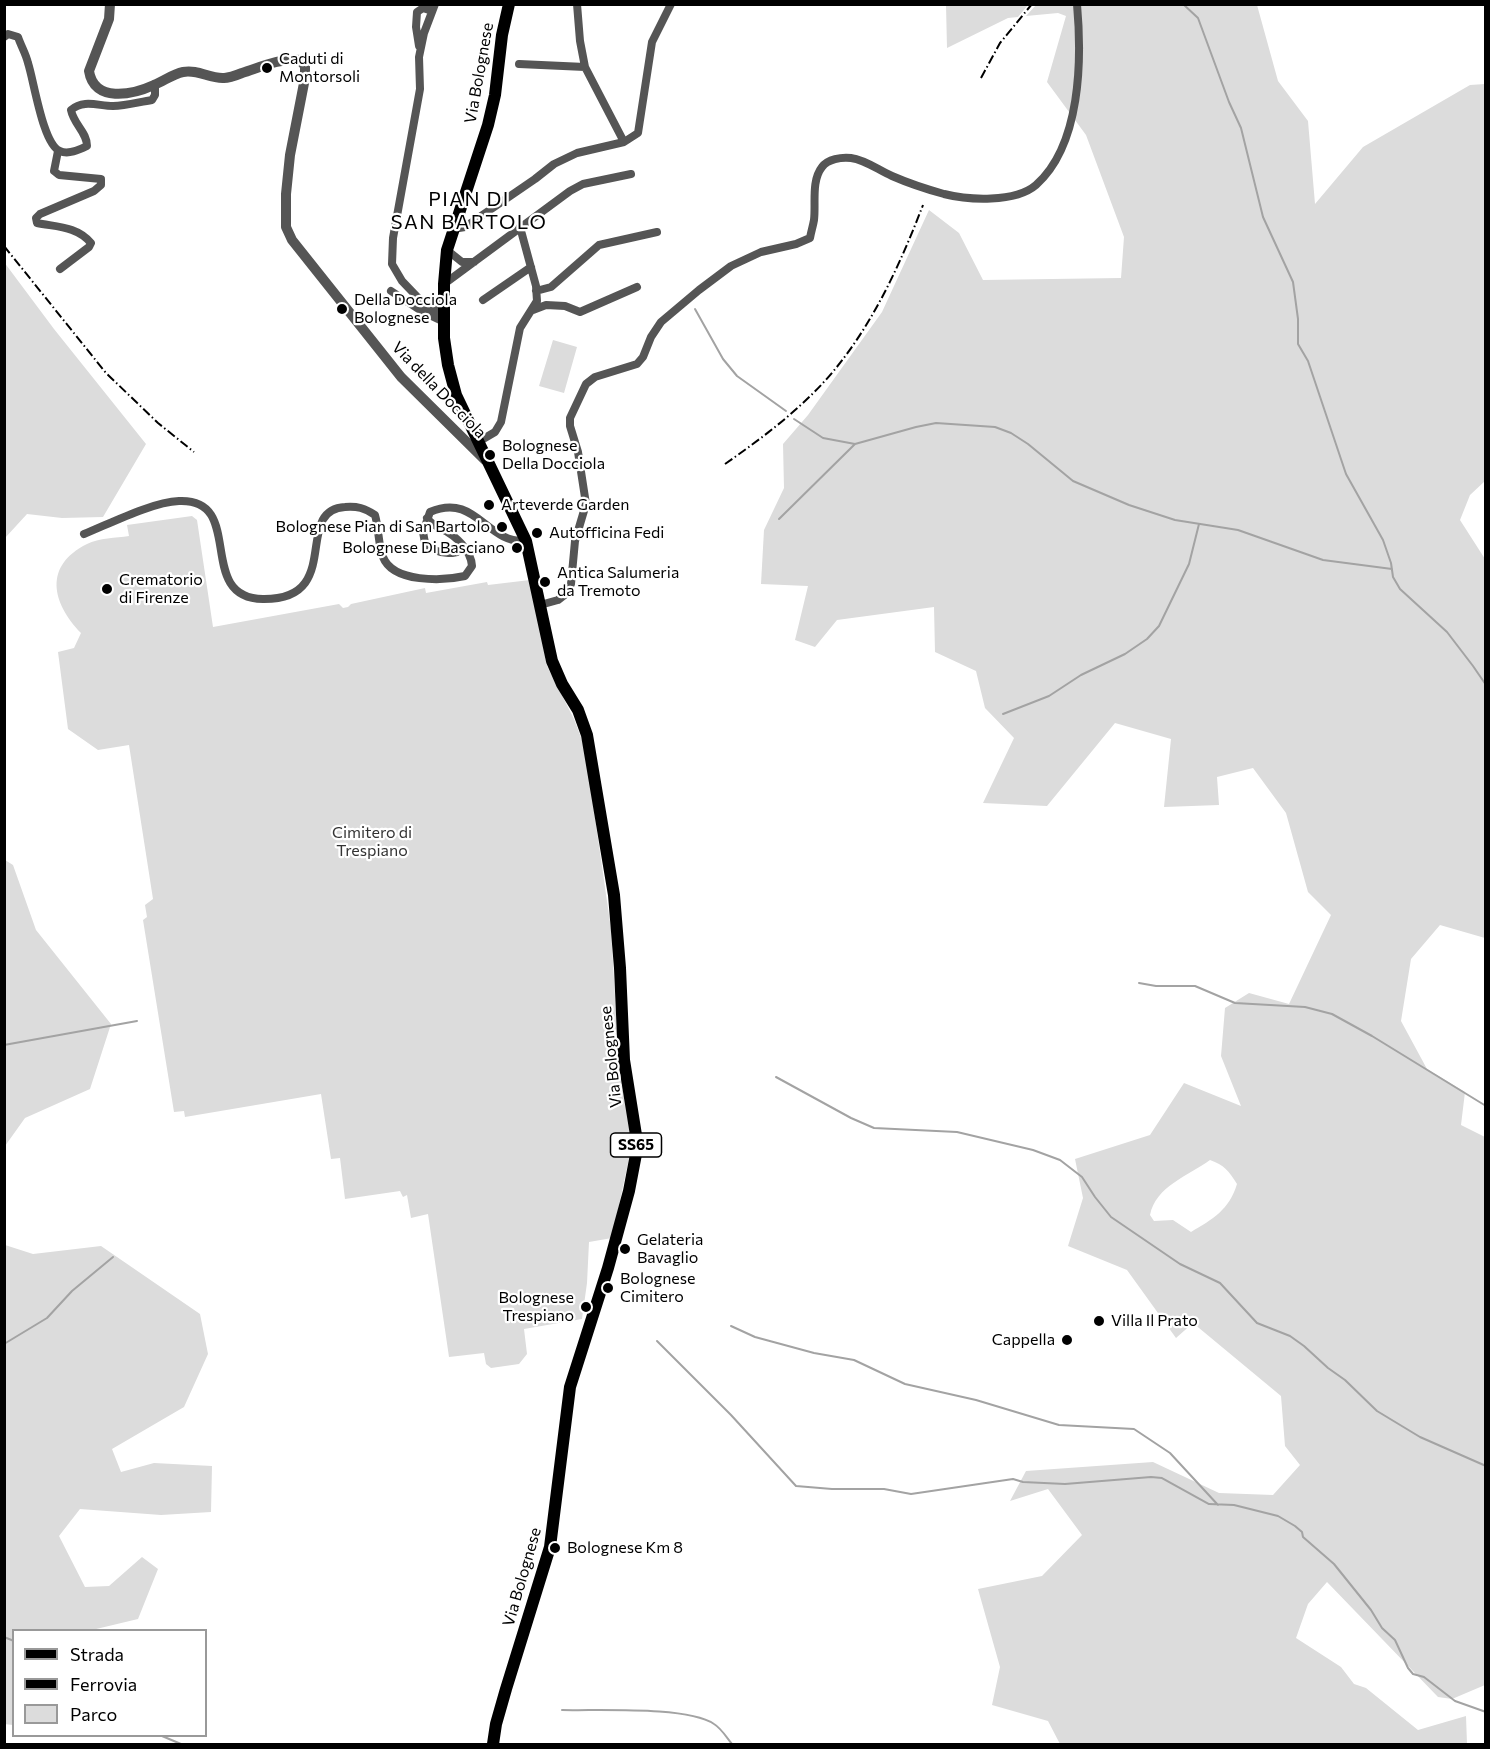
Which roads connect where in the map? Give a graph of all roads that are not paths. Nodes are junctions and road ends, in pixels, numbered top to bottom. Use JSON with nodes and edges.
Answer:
{"nodes":[{"id":1,"x":110,"y":4,"type":"edge"},
{"id":2,"x":509,"y":4,"type":"edge"},
{"id":3,"x":577,"y":4,"type":"edge"},
{"id":4,"x":671,"y":4,"type":"edge"},
{"id":5,"x":1077,"y":4,"type":"edge"},
{"id":6,"x":433,"y":8,"type":"edge"},
{"id":7,"x":4,"y":37,"type":"edge"},
{"id":8,"x":420,"y":50,"type":"junction"},
{"id":9,"x":519,"y":64,"type":"dead end"},
{"id":10,"x":585,"y":67,"type":"junction"},
{"id":11,"x":155,"y":85,"type":"junction"},
{"id":12,"x":624,"y":142,"type":"junction"},
{"id":13,"x":58,"y":151,"type":"junction"},
{"id":14,"x":631,"y":174,"type":"dead end"},
{"id":15,"x":520,"y":227,"type":"junction"},
{"id":16,"x":453,"y":229,"type":"junction"},
{"id":17,"x":657,"y":232,"type":"dead end"},
{"id":18,"x":447,"y":250,"type":"junction"},
{"id":19,"x":474,"y":262,"type":"junction"},
{"id":20,"x":531,"y":267,"type":"junction"},
{"id":21,"x":60,"y":269,"type":"dead end"},
{"id":22,"x":444,"y":284,"type":"junction"},
{"id":23,"x":637,"y":287,"type":"dead end"},
{"id":24,"x":391,"y":291,"type":"dead end"},
{"id":25,"x":536,"y":291,"type":"junction"},
{"id":26,"x":483,"y":300,"type":"dead end"},
{"id":27,"x":533,"y":310,"type":"junction"},
{"id":28,"x":444,"y":318,"type":"junction"},
{"id":29,"x":478,"y":442,"type":"junction"},
{"id":30,"x":488,"y":462,"type":"junction"},
{"id":31,"x":427,"y":518,"type":"junction"},
{"id":32,"x":84,"y":534,"type":"dead end"},
{"id":33,"x":526,"y":541,"type":"junction"},
{"id":34,"x":460,"y":543,"type":"junction"},
{"id":35,"x":540,"y":605,"type":"junction"},
{"id":36,"x":493,"y":1744,"type":"edge"}],
"edges":[{"from":1,"to":11,"type":"street","name":"Via della Docciola"},
{"from":2,"to":16,"type":"main road","name":"Via Bolognese","number":"SS65"},
{"from":3,"to":10,"type":"street"},
{"from":4,"to":12,"type":"street"},
{"from":5,"to":35,"type":"street"},
{"from":6,"to":8,"type":"street"},
{"from":6,"to":8,"type":"street"},
{"from":7,"to":13,"type":"street"},
{"from":8,"to":28,"type":"street"},
{"from":9,"to":10,"type":"street"},
{"from":10,"to":12,"type":"street"},
{"from":11,"to":13,"type":"street"},
{"from":11,"to":30,"type":"street","name":"Via della Docciola"},
{"from":12,"to":16,"type":"street"},
{"from":13,"to":21,"type":"street"},
{"from":14,"to":15,"type":"street"},
{"from":15,"to":19,"type":"street"},
{"from":15,"to":20,"type":"street"},
{"from":16,"to":18,"type":"main road","name":"Via Bolognese","number":"SS65"},
{"from":17,"to":25,"type":"street"},
{"from":18,"to":19,"type":"street"},
{"from":18,"to":22,"type":"main road","name":"Via Bolognese","number":"SS65"},
{"from":19,"to":22,"type":"street"},
{"from":20,"to":25,"type":"street"},
{"from":20,"to":26,"type":"street"},
{"from":22,"to":28,"type":"main road","name":"Via Bolognese","number":"SS65"},
{"from":23,"to":27,"type":"street"},
{"from":24,"to":28,"type":"street"},
{"from":25,"to":27,"type":"street"},
{"from":27,"to":29,"type":"street"},
{"from":28,"to":29,"type":"main road","name":"Via Bolognese","number":"SS65"},
{"from":29,"to":30,"type":"main road","name":"Via Bolognese","number":"SS65"},
{"from":30,"to":33,"type":"main road","name":"Via Bolognese","number":"SS65"},
{"from":31,"to":33,"type":"street"},
{"from":31,"to":34,"type":"street"},
{"from":31,"to":34,"type":"street"},
{"from":32,"to":34,"type":"street"},
{"from":33,"to":35,"type":"main road","name":"Via Bolognese","number":"SS65"},
{"from":35,"to":36,"type":"main road","name":"Via Bolognese","number":"SS65"}]}
